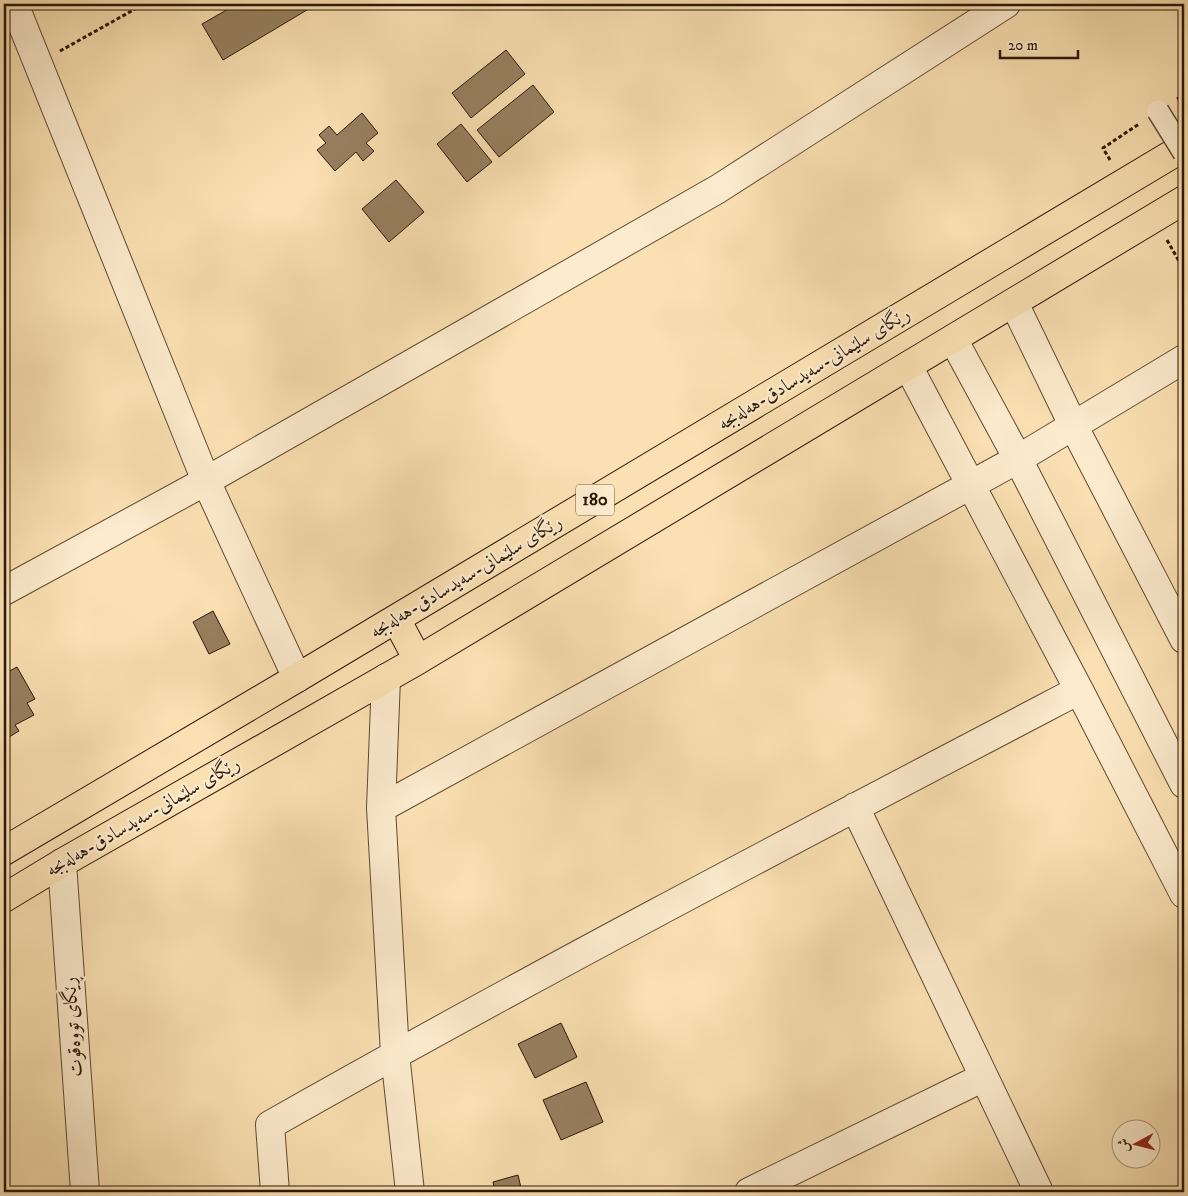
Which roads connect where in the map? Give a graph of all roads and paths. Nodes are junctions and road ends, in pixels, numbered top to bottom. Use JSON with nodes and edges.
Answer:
{"nodes":[{"id":1,"x":14,"y":4,"type":"edge"},
{"id":2,"x":144,"y":4,"type":"edge"},
{"id":3,"x":1006,"y":4,"type":"edge"},
{"id":4,"x":38,"y":63,"type":"junction"},
{"id":5,"x":1158,"y":111,"type":"dead end"},
{"id":6,"x":1140,"y":123,"type":"dead end"},
{"id":7,"x":1184,"y":147,"type":"edge"},
{"id":8,"x":1103,"y":148,"type":"dead end"},
{"id":9,"x":1184,"y":153,"type":"edge"},
{"id":10,"x":1184,"y":200,"type":"edge"},
{"id":11,"x":1154,"y":218,"type":"junction"},
{"id":12,"x":1184,"y":270,"type":"edge"},
{"id":13,"x":1014,"y":303,"type":"junction"},
{"id":14,"x":953,"y":340,"type":"junction"},
{"id":15,"x":1184,"y":359,"type":"edge"},
{"id":16,"x":908,"y":366,"type":"junction"},
{"id":17,"x":1073,"y":425,"type":"junction"},
{"id":18,"x":1018,"y":459,"type":"junction"},
{"id":19,"x":206,"y":481,"type":"junction"},
{"id":20,"x":971,"y":486,"type":"junction"},
{"id":21,"x":4,"y":591,"type":"edge"},
{"id":22,"x":396,"y":619,"type":"junction"},
{"id":23,"x":1184,"y":639,"type":"edge"},
{"id":24,"x":418,"y":660,"type":"junction"},
{"id":25,"x":297,"y":678,"type":"junction"},
{"id":26,"x":386,"y":678,"type":"junction"},
{"id":27,"x":1079,"y":690,"type":"junction"},
{"id":28,"x":1184,"y":784,"type":"edge"},
{"id":29,"x":856,"y":807,"type":"junction"},
{"id":30,"x":381,"y":808,"type":"junction"},
{"id":31,"x":4,"y":851,"type":"edge"},
{"id":32,"x":62,"y":863,"type":"junction"},
{"id":33,"x":1184,"y":894,"type":"edge"},
{"id":34,"x":4,"y":898,"type":"edge"},
{"id":35,"x":395,"y":1054,"type":"junction"},
{"id":36,"x":984,"y":1077,"type":"junction"},
{"id":37,"x":84,"y":1192,"type":"edge"},
{"id":38,"x":275,"y":1192,"type":"edge"},
{"id":39,"x":410,"y":1192,"type":"edge"},
{"id":40,"x":749,"y":1192,"type":"edge"},
{"id":41,"x":1039,"y":1192,"type":"edge"}],
"edges":[{"from":1,"to":4,"type":"street"},
{"from":2,"to":4,"type":"path"},
{"from":3,"to":19,"type":"street"},
{"from":4,"to":19,"type":"street"},
{"from":5,"to":9,"type":"street","bridge":true},
{"from":6,"to":8,"type":"path"},
{"from":7,"to":22,"type":"highway","name":"رێگای سلێمانی-سەیدسادق-هەلەبجە","number":"180"},
{"from":10,"to":11,"type":"highway","name":"رێگای سلێمانی-سەیدسادق-هەلەبجە","number":"180"},
{"from":11,"to":12,"type":"path"},
{"from":11,"to":13,"type":"highway","name":"رێگای سلێمانی-سەیدسادق-هەلەبجە","number":"180"},
{"from":13,"to":14,"type":"highway","name":"رێگای سلێمانی-سەیدسادق-هەلەبجە","number":"180"},
{"from":13,"to":17,"type":"street"},
{"from":14,"to":16,"type":"highway","name":"رێگای سلێمانی-سەیدسادق-هەلەبجە","number":"180"},
{"from":14,"to":18,"type":"street"},
{"from":15,"to":17,"type":"street"},
{"from":16,"to":20,"type":"street"},
{"from":16,"to":24,"type":"highway","name":"رێگای سلێمانی-سەیدسادق-هەلەبجە","number":"180"},
{"from":17,"to":18,"type":"street"},
{"from":17,"to":23,"type":"street"},
{"from":18,"to":20,"type":"street"},
{"from":18,"to":28,"type":"street"},
{"from":19,"to":21,"type":"street"},
{"from":19,"to":25,"type":"street"},
{"from":20,"to":27,"type":"street"},
{"from":20,"to":30,"type":"street"},
{"from":22,"to":24,"type":"highway"},
{"from":22,"to":25,"type":"highway","name":"رێگای سلێمانی-سەیدسادق-هەلەبجە","number":"180"},
{"from":24,"to":26,"type":"highway","name":"رێگای سلێمانی-سەیدسادق-هەلەبجە","number":"180"},
{"from":25,"to":31,"type":"highway","name":"رێگای سلێمانی-سەیدسادق-هەلەبجە","number":"180"},
{"from":26,"to":30,"type":"street"},
{"from":26,"to":32,"type":"highway","name":"رێگای سلێمانی-سەیدسادق-هەلەبجە","number":"180"},
{"from":27,"to":29,"type":"street"},
{"from":27,"to":33,"type":"street"},
{"from":29,"to":35,"type":"street"},
{"from":29,"to":36,"type":"street"},
{"from":30,"to":35,"type":"street"},
{"from":32,"to":34,"type":"highway","name":"رێگای سلێمانی-سەیدسادق-هەلەبجە","number":"180"},
{"from":32,"to":37,"type":"street","name":"ڕێگای تووەقوت"},
{"from":35,"to":38,"type":"street"},
{"from":35,"to":39,"type":"street"},
{"from":36,"to":40,"type":"street"},
{"from":36,"to":41,"type":"street"}]}
